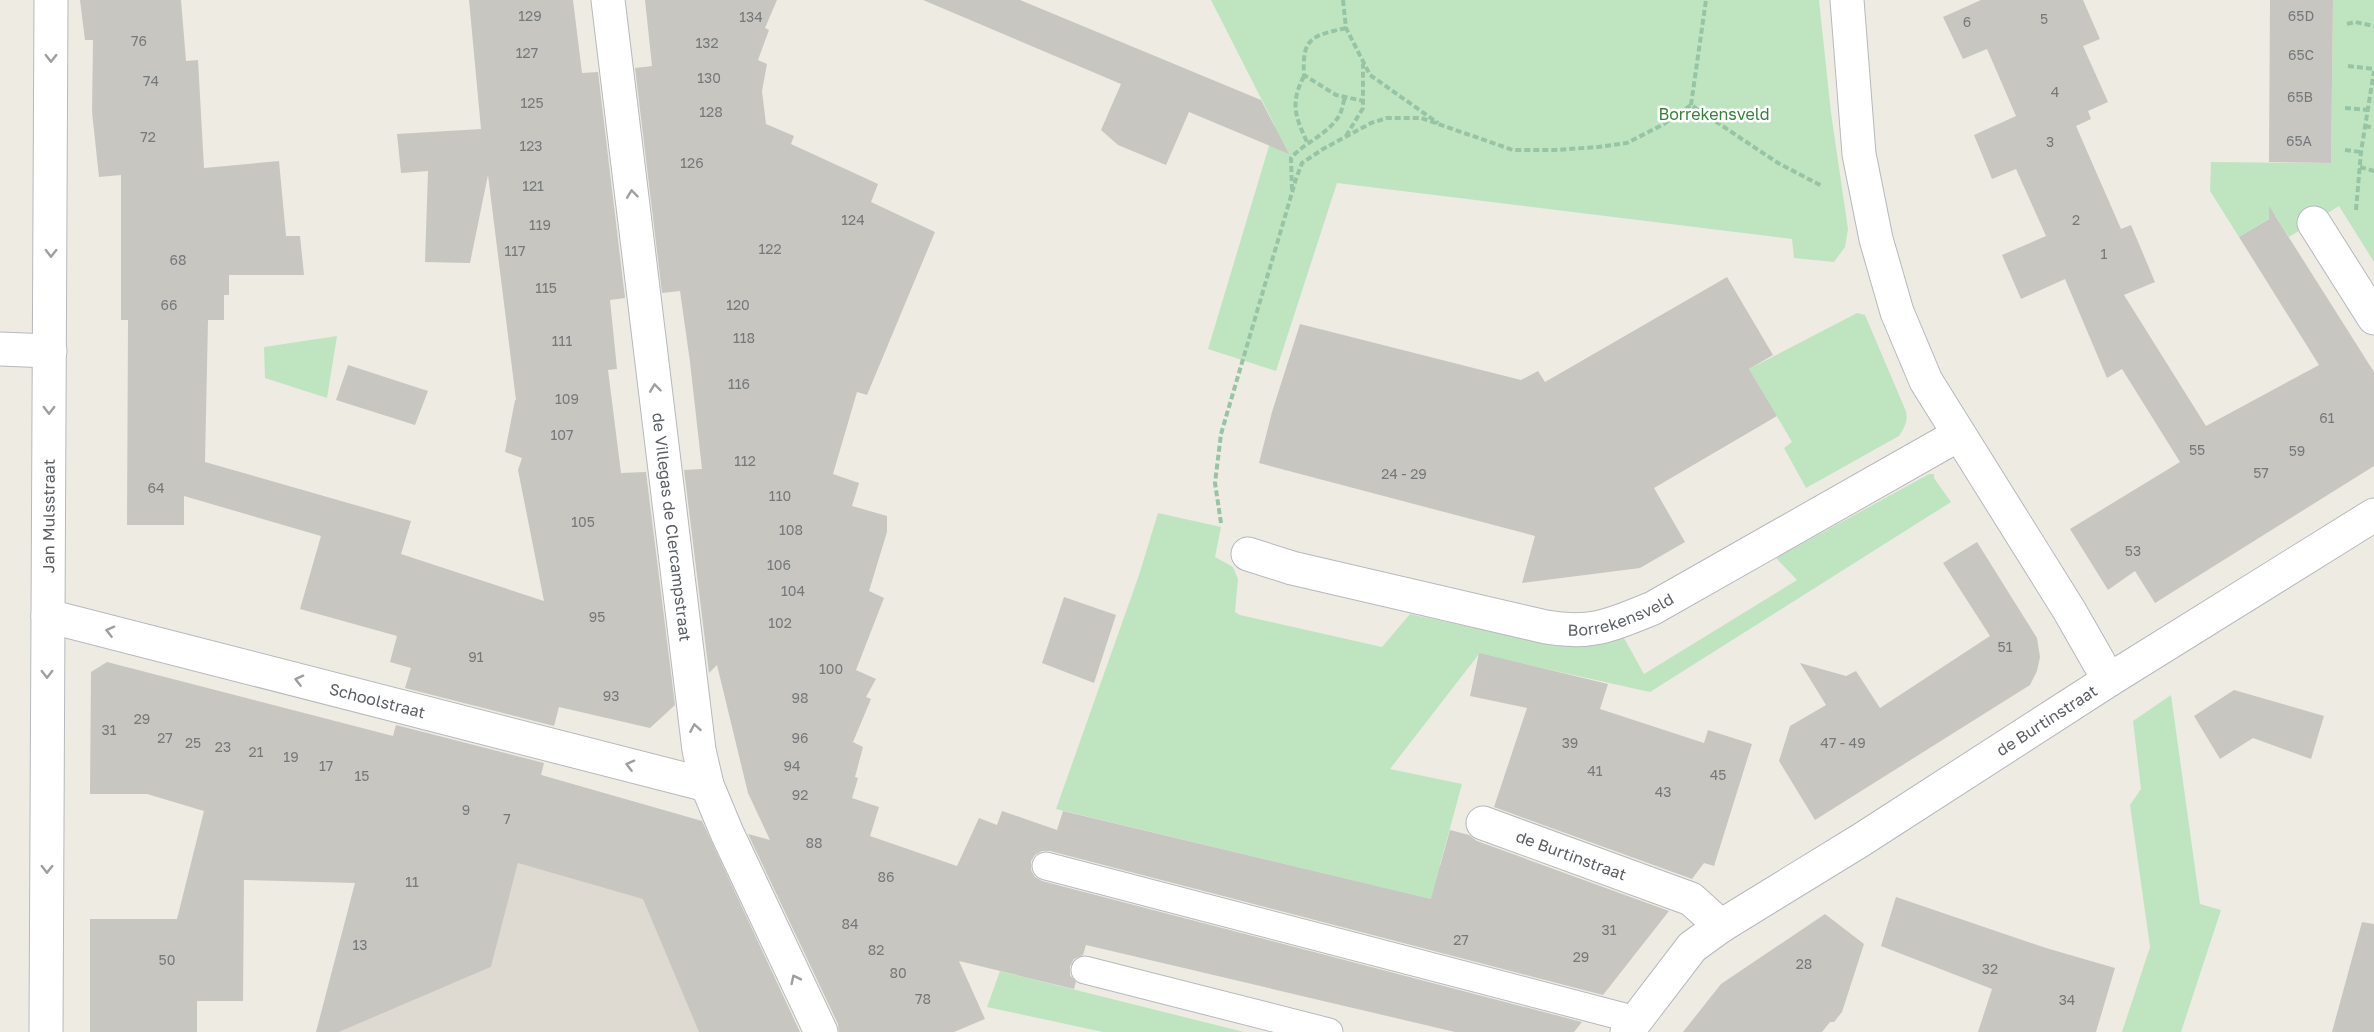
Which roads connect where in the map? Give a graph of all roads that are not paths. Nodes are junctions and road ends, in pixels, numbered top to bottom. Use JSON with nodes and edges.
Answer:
{"nodes":[{"id":1,"x":51,"y":0,"type":"edge"},
{"id":2,"x":609,"y":0,"type":"edge"},
{"id":3,"x":1847,"y":0,"type":"edge"},
{"id":4,"x":2314,"y":223,"type":"dead end"},
{"id":5,"x":2374,"y":318,"type":"edge"},
{"id":6,"x":0,"y":349,"type":"edge"},
{"id":7,"x":50,"y":351,"type":"junction"},
{"id":8,"x":1958,"y":435,"type":"junction"},
{"id":9,"x":2374,"y":515,"type":"edge"},
{"id":10,"x":1248,"y":554,"type":"road end"},
{"id":11,"x":48,"y":616,"type":"junction"},
{"id":12,"x":2109,"y":680,"type":"junction"},
{"id":13,"x":707,"y":785,"type":"junction"},
{"id":14,"x":1483,"y":823,"type":"dead end"},
{"id":15,"x":1046,"y":866,"type":"dead end"},
{"id":16,"x":1721,"y":926,"type":"junction"},
{"id":17,"x":1085,"y":970,"type":"dead end"},
{"id":18,"x":1632,"y":1026,"type":"edge"},
{"id":19,"x":46,"y":1032,"type":"edge"},
{"id":20,"x":821,"y":1032,"type":"edge"},
{"id":21,"x":1329,"y":1032,"type":"edge"}],
"edges":[{"from":1,"to":7,"type":"street","name":"Jan Mulsstraat","one_way":true},
{"from":13,"to":2,"type":"street","name":"de Villegas de Clercampstraat","one_way":true},
{"from":3,"to":8,"type":"street"},
{"from":4,"to":5,"type":"street"},
{"from":6,"to":7,"type":"street"},
{"from":7,"to":11,"type":"street","name":"Jan Mulsstraat","one_way":true},
{"from":8,"to":10,"type":"street","name":"Borrekensveld"},
{"from":8,"to":12,"type":"street"},
{"from":9,"to":12,"type":"street","name":"de Burtinstraat"},
{"from":13,"to":11,"type":"street","name":"Schoolstraat","one_way":true},
{"from":11,"to":19,"type":"street","name":"Jan Mulsstraat","one_way":true},
{"from":12,"to":16,"type":"street","name":"de Burtinstraat"},
{"from":20,"to":13,"type":"street","name":"de Villegas de Clercampstraat","one_way":true},
{"from":14,"to":16,"type":"street","name":"de Burtinstraat"},
{"from":15,"to":18,"type":"lane"},
{"from":16,"to":18,"type":"street","name":"de Burtinstraat"},
{"from":17,"to":21,"type":"lane"}]}
